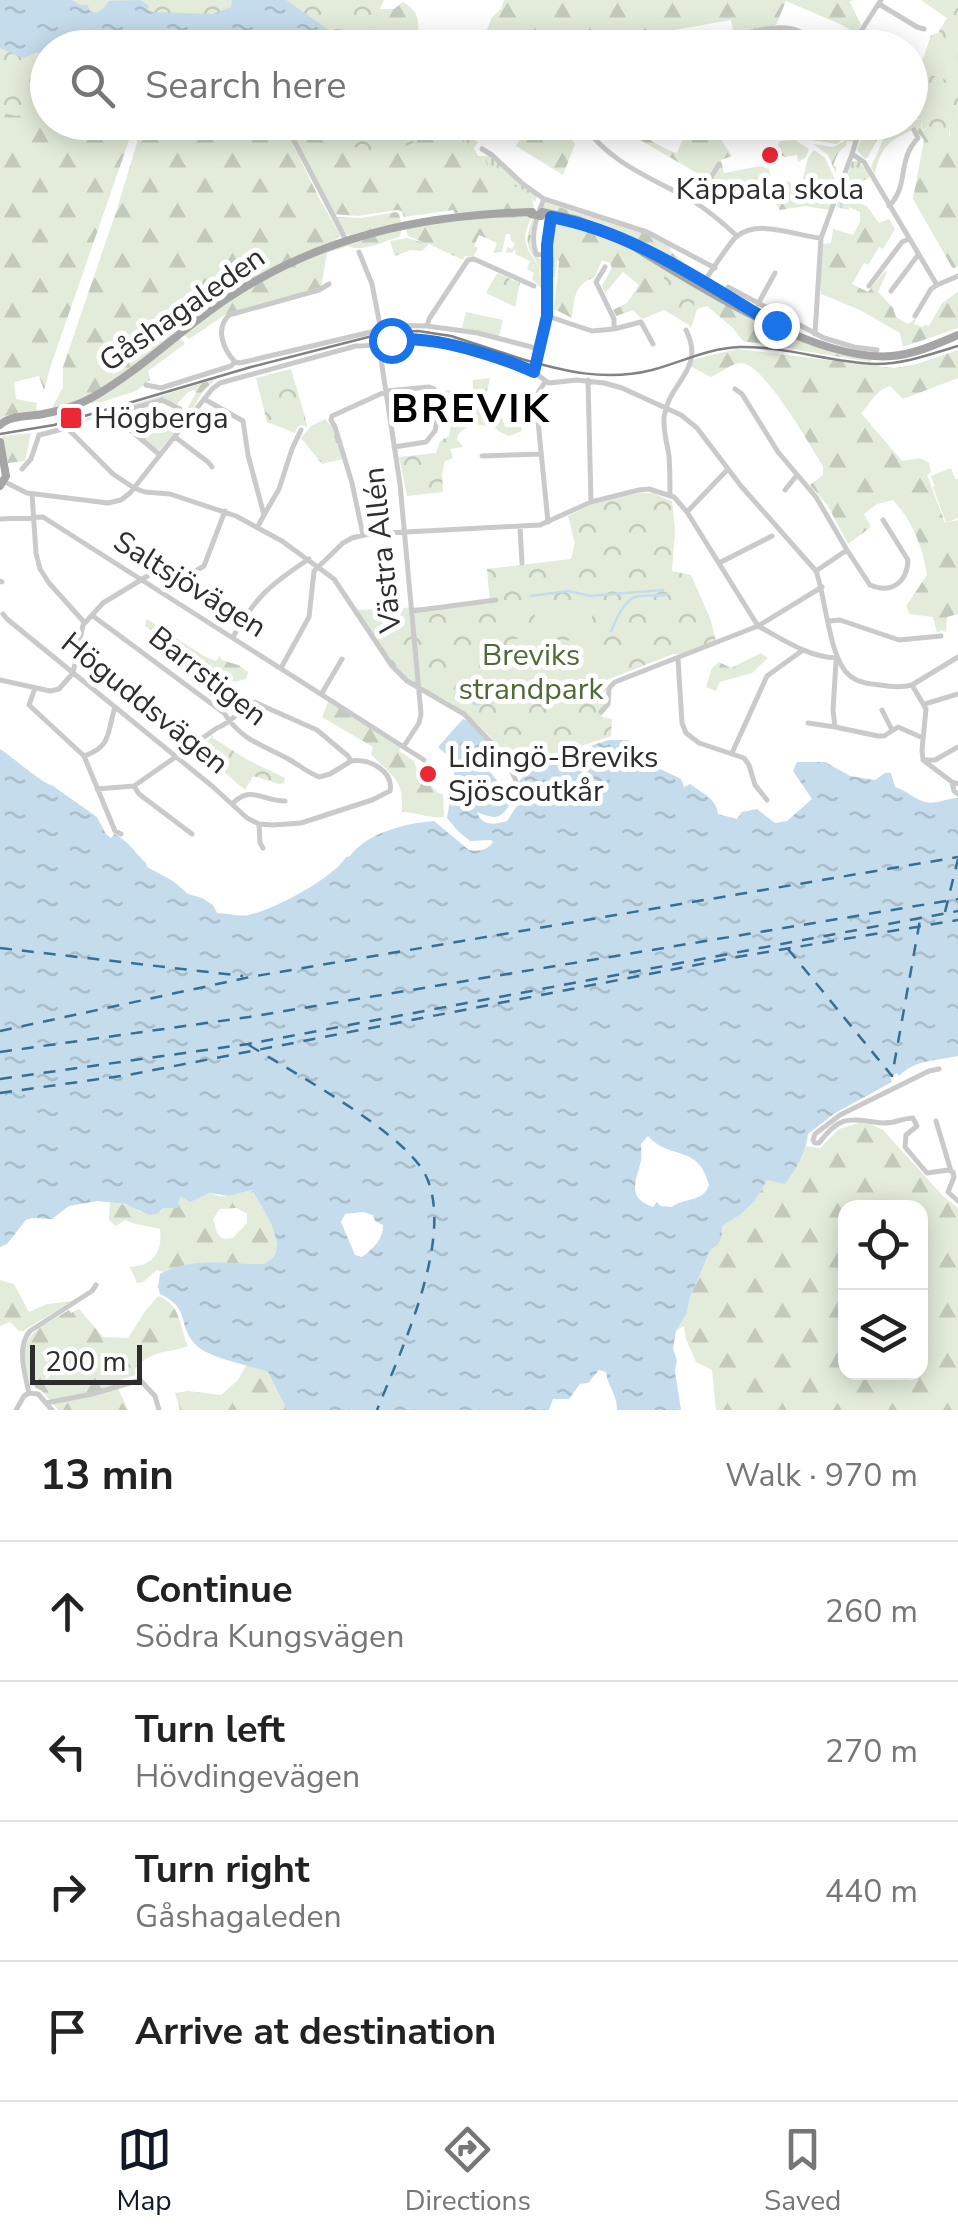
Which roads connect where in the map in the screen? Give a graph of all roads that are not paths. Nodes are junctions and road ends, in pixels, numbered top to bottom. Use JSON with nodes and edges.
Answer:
{"nodes":[{"id":1,"x":880,"y":2,"type":"edge"},
{"id":2,"x":924,"y":29,"type":"dead end"},
{"id":3,"x":769,"y":30,"type":"edge"},
{"id":4,"x":795,"y":30,"type":"edge"},
{"id":5,"x":863,"y":30,"type":"edge"},
{"id":6,"x":294,"y":140,"type":"edge"},
{"id":7,"x":595,"y":140,"type":"edge"},
{"id":8,"x":856,"y":140,"type":"edge"},
{"id":9,"x":917,"y":140,"type":"edge"},
{"id":10,"x":482,"y":149,"type":"dead end"},
{"id":11,"x":852,"y":154,"type":"junction"},
{"id":12,"x":719,"y":164,"type":"dead end"},
{"id":13,"x":544,"y":199,"type":"junction"},
{"id":14,"x":696,"y":203,"type":"junction"},
{"id":15,"x":889,"y":206,"type":"junction"},
{"id":16,"x":541,"y":214,"type":"junction"},
{"id":17,"x":737,"y":236,"type":"junction"},
{"id":18,"x":821,"y":238,"type":"junction"},
{"id":19,"x":909,"y":239,"type":"junction"},
{"id":20,"x":346,"y":240,"type":"junction"},
{"id":21,"x":359,"y":252,"type":"dead end"},
{"id":22,"x":918,"y":255,"type":"junction"},
{"id":23,"x":547,"y":256,"type":"junction"},
{"id":24,"x":605,"y":267,"type":"dead end"},
{"id":25,"x":715,"y":268,"type":"junction"},
{"id":26,"x":775,"y":272,"type":"dead end"},
{"id":27,"x":958,"y":276,"type":"edge"},
{"id":28,"x":329,"y":284,"type":"dead end"},
{"id":29,"x":706,"y":285,"type":"junction"},
{"id":30,"x":534,"y":286,"type":"dead end"},
{"id":31,"x":869,"y":286,"type":"dead end"},
{"id":32,"x":936,"y":286,"type":"junction"},
{"id":33,"x":728,"y":287,"type":"dead end"},
{"id":34,"x":891,"y":291,"type":"dead end"},
{"id":35,"x":758,"y":304,"type":"junction"},
{"id":36,"x":547,"y":316,"type":"junction"},
{"id":37,"x":915,"y":316,"type":"dead end"},
{"id":38,"x":380,"y":326,"type":"junction"},
{"id":39,"x":427,"y":326,"type":"junction"},
{"id":40,"x":614,"y":329,"type":"junction"},
{"id":41,"x":686,"y":330,"type":"dead end"},
{"id":42,"x":815,"y":334,"type":"junction"},
{"id":43,"x":958,"y":336,"type":"edge"},
{"id":44,"x":383,"y":342,"type":"junction"},
{"id":45,"x":653,"y":344,"type":"dead end"},
{"id":46,"x":375,"y":346,"type":"junction"},
{"id":47,"x":539,"y":349,"type":"junction"},
{"id":48,"x":877,"y":350,"type":"dead end"},
{"id":49,"x":235,"y":362,"type":"junction"},
{"id":50,"x":534,"y":372,"type":"junction"},
{"id":51,"x":588,"y":380,"type":"junction"},
{"id":52,"x":545,"y":382,"type":"junction"},
{"id":53,"x":146,"y":385,"type":"dead end"},
{"id":54,"x":434,"y":389,"type":"dead end"},
{"id":55,"x":735,"y":389,"type":"dead end"},
{"id":56,"x":385,"y":392,"type":"junction"},
{"id":57,"x":204,"y":400,"type":"junction"},
{"id":58,"x":180,"y":408,"type":"dead end"},
{"id":59,"x":666,"y":408,"type":"junction"},
{"id":60,"x":439,"y":410,"type":"dead end"},
{"id":61,"x":0,"y":426,"type":"edge"},
{"id":62,"x":301,"y":430,"type":"dead end"},
{"id":63,"x":175,"y":438,"type":"junction"},
{"id":64,"x":0,"y":442,"type":"edge"},
{"id":65,"x":394,"y":447,"type":"junction"},
{"id":66,"x":541,"y":454,"type":"junction"},
{"id":67,"x":160,"y":456,"type":"junction"},
{"id":68,"x":482,"y":456,"type":"dead end"},
{"id":69,"x":212,"y":467,"type":"dead end"},
{"id":70,"x":22,"y":469,"type":"dead end"},
{"id":71,"x":728,"y":469,"type":"junction"},
{"id":72,"x":796,"y":476,"type":"junction"},
{"id":73,"x":2,"y":484,"type":"edge"},
{"id":74,"x":134,"y":488,"type":"junction"},
{"id":75,"x":784,"y":490,"type":"dead end"},
{"id":76,"x":32,"y":494,"type":"junction"},
{"id":77,"x":670,"y":496,"type":"junction"},
{"id":78,"x":592,"y":502,"type":"junction"},
{"id":79,"x":225,"y":511,"type":"junction"},
{"id":80,"x":687,"y":512,"type":"junction"},
{"id":81,"x":33,"y":516,"type":"junction"},
{"id":82,"x":264,"y":516,"type":"junction"},
{"id":83,"x":0,"y":519,"type":"edge"},
{"id":84,"x":882,"y":520,"type":"dead end"},
{"id":85,"x":548,"y":522,"type":"junction"},
{"id":86,"x":258,"y":526,"type":"junction"},
{"id":87,"x":520,"y":526,"type":"junction"},
{"id":88,"x":404,"y":532,"type":"junction"},
{"id":89,"x":363,"y":535,"type":"junction"},
{"id":90,"x":772,"y":536,"type":"dead end"},
{"id":91,"x":847,"y":550,"type":"junction"},
{"id":92,"x":309,"y":559,"type":"junction"},
{"id":93,"x":522,"y":562,"type":"dead end"},
{"id":94,"x":719,"y":563,"type":"junction"},
{"id":95,"x":317,"y":566,"type":"junction"},
{"id":96,"x":816,"y":571,"type":"junction"},
{"id":97,"x":143,"y":580,"type":"junction"},
{"id":98,"x":822,"y":587,"type":"junction"},
{"id":99,"x":496,"y":600,"type":"dead end"},
{"id":100,"x":412,"y":610,"type":"junction"},
{"id":101,"x":3,"y":614,"type":"dead end"},
{"id":102,"x":93,"y":616,"type":"junction"},
{"id":103,"x":829,"y":621,"type":"junction"},
{"id":104,"x":84,"y":622,"type":"junction"},
{"id":105,"x":758,"y":626,"type":"junction"},
{"id":106,"x":941,"y":636,"type":"dead end"},
{"id":107,"x":233,"y":637,"type":"junction"},
{"id":108,"x":803,"y":650,"type":"junction"},
{"id":109,"x":958,"y":657,"type":"edge"},
{"id":110,"x":678,"y":658,"type":"junction"},
{"id":111,"x":342,"y":659,"type":"dead end"},
{"id":112,"x":836,"y":659,"type":"junction"},
{"id":113,"x":281,"y":668,"type":"junction"},
{"id":114,"x":74,"y":673,"type":"junction"},
{"id":115,"x":0,"y":680,"type":"edge"},
{"id":116,"x":912,"y":685,"type":"junction"},
{"id":117,"x":418,"y":686,"type":"junction"},
{"id":118,"x":35,"y":688,"type":"junction"},
{"id":119,"x":322,"y":694,"type":"junction"},
{"id":120,"x":958,"y":694,"type":"edge"},
{"id":121,"x":924,"y":704,"type":"junction"},
{"id":122,"x":115,"y":707,"type":"junction"},
{"id":123,"x":882,"y":710,"type":"dead end"},
{"id":124,"x":602,"y":712,"type":"dead end"},
{"id":125,"x":229,"y":721,"type":"junction"},
{"id":126,"x":808,"y":723,"type":"dead end"},
{"id":127,"x":835,"y":726,"type":"junction"},
{"id":128,"x":892,"y":730,"type":"junction"},
{"id":129,"x":923,"y":738,"type":"junction"},
{"id":130,"x":404,"y":746,"type":"junction"},
{"id":131,"x":958,"y":747,"type":"edge"},
{"id":132,"x":732,"y":754,"type":"junction"},
{"id":133,"x":84,"y":756,"type":"junction"},
{"id":134,"x":176,"y":757,"type":"junction"},
{"id":135,"x":424,"y":760,"type":"dead end"},
{"id":136,"x":924,"y":760,"type":"junction"},
{"id":137,"x":351,"y":761,"type":"junction"},
{"id":138,"x":516,"y":781,"type":"dead end"},
{"id":139,"x":955,"y":783,"type":"edge"},
{"id":140,"x":134,"y":786,"type":"junction"},
{"id":141,"x":97,"y":789,"type":"junction"},
{"id":142,"x":958,"y":794,"type":"edge"},
{"id":143,"x":767,"y":800,"type":"dead end"},
{"id":144,"x":285,"y":801,"type":"dead end"},
{"id":145,"x":232,"y":804,"type":"junction"},
{"id":146,"x":260,"y":824,"type":"junction"},
{"id":147,"x":121,"y":834,"type":"dead end"},
{"id":148,"x":192,"y":834,"type":"dead end"},
{"id":149,"x":263,"y":848,"type":"dead end"},
{"id":150,"x":939,"y":1068,"type":"dead end"},
{"id":151,"x":936,"y":1121,"type":"dead end"},
{"id":152,"x":951,"y":1171,"type":"junction"},
{"id":153,"x":958,"y":1201,"type":"edge"},
{"id":154,"x":96,"y":1285,"type":"dead end"},
{"id":155,"x":29,"y":1393,"type":"junction"},
{"id":156,"x":46,"y":1402,"type":"junction"},
{"id":157,"x":16,"y":1410,"type":"edge"},
{"id":158,"x":52,"y":1410,"type":"edge"},
{"id":159,"x":160,"y":1410,"type":"edge"}],
"edges":[{"from":1,"to":2,"type":"street"},
{"from":1,"to":5,"type":"street"},
{"from":3,"to":4,"type":"street"},
{"from":6,"to":20,"type":"street"},
{"from":7,"to":14,"type":"street"},
{"from":8,"to":11,"type":"street"},
{"from":9,"to":15,"type":"street"},
{"from":10,"to":13,"type":"street"},
{"from":11,"to":15,"type":"street"},
{"from":11,"to":18,"type":"street"},
{"from":12,"to":14,"type":"street"},
{"from":13,"to":23,"type":"street"},
{"from":13,"to":25,"type":"street"},
{"from":14,"to":17,"type":"street"},
{"from":15,"to":19,"type":"street"},
{"from":16,"to":20,"type":"main road","name":"Gåshagaleden"},
{"from":16,"to":23,"type":"street"},
{"from":16,"to":29,"type":"main road","name":"Gåshagaleden"},
{"from":17,"to":18,"type":"street"},
{"from":17,"to":25,"type":"street"},
{"from":18,"to":42,"type":"street"},
{"from":19,"to":22,"type":"street"},
{"from":19,"to":31,"type":"street"},
{"from":20,"to":61,"type":"main road","name":"Gåshagaleden"},
{"from":21,"to":38,"type":"street"},
{"from":22,"to":32,"type":"street"},
{"from":22,"to":34,"type":"street"},
{"from":23,"to":36,"type":"street"},
{"from":24,"to":40,"type":"street"},
{"from":25,"to":29,"type":"street"},
{"from":26,"to":35,"type":"street"},
{"from":27,"to":32,"type":"street"},
{"from":28,"to":49,"type":"street"},
{"from":29,"to":43,"type":"main road","name":"Gåshagaleden"},
{"from":30,"to":39,"type":"street"},
{"from":32,"to":37,"type":"street"},
{"from":33,"to":35,"type":"street"},
{"from":35,"to":42,"type":"street"},
{"from":36,"to":40,"type":"street"},
{"from":36,"to":47,"type":"street"},
{"from":38,"to":39,"type":"street"},
{"from":38,"to":44,"type":"street"},
{"from":38,"to":49,"type":"street"},
{"from":39,"to":47,"type":"street"},
{"from":40,"to":45,"type":"street"},
{"from":41,"to":59,"type":"street"},
{"from":42,"to":48,"type":"street"},
{"from":44,"to":46,"type":"street"},
{"from":44,"to":50,"type":"street"},
{"from":46,"to":56,"type":"street","name":"Västra Allén"},
{"from":46,"to":57,"type":"street"},
{"from":47,"to":50,"type":"street"},
{"from":49,"to":53,"type":"street"},
{"from":50,"to":52,"type":"street"},
{"from":51,"to":52,"type":"street"},
{"from":51,"to":59,"type":"street"},
{"from":51,"to":78,"type":"street"},
{"from":52,"to":66,"type":"street"},
{"from":54,"to":56,"type":"street"},
{"from":55,"to":72,"type":"street"},
{"from":56,"to":65,"type":"street","name":"Västra Allén"},
{"from":56,"to":89,"type":"street"},
{"from":57,"to":63,"type":"street"},
{"from":57,"to":82,"type":"street"},
{"from":58,"to":67,"type":"street"},
{"from":59,"to":71,"type":"street"},
{"from":59,"to":77,"type":"street"},
{"from":60,"to":65,"type":"street"},
{"from":62,"to":82,"type":"street"},
{"from":63,"to":67,"type":"street"},
{"from":63,"to":69,"type":"street"},
{"from":64,"to":73,"type":"main road"},
{"from":65,"to":88,"type":"street","name":"Västra Allén"},
{"from":66,"to":68,"type":"street"},
{"from":66,"to":85,"type":"street"},
{"from":67,"to":74,"type":"street"},
{"from":70,"to":74,"type":"street"},
{"from":71,"to":80,"type":"street"},
{"from":71,"to":96,"type":"street"},
{"from":72,"to":75,"type":"street"},
{"from":72,"to":91,"type":"street"},
{"from":73,"to":76,"type":"street"},
{"from":74,"to":76,"type":"street"},
{"from":74,"to":79,"type":"street"},
{"from":76,"to":81,"type":"street"},
{"from":77,"to":78,"type":"street"},
{"from":77,"to":80,"type":"street"},
{"from":78,"to":85,"type":"street"},
{"from":79,"to":86,"type":"street"},
{"from":79,"to":97,"type":"street"},
{"from":80,"to":94,"type":"street"},
{"from":81,"to":83,"type":"street"},
{"from":81,"to":97,"type":"street","name":"Saltsjövägen"},
{"from":81,"to":104,"type":"street"},
{"from":82,"to":86,"type":"street"},
{"from":84,"to":91,"type":"street"},
{"from":85,"to":87,"type":"street"},
{"from":86,"to":92,"type":"street"},
{"from":87,"to":88,"type":"street"},
{"from":87,"to":93,"type":"street"},
{"from":88,"to":89,"type":"street"},
{"from":88,"to":100,"type":"street","name":"Västra Allén"},
{"from":89,"to":95,"type":"street"},
{"from":90,"to":94,"type":"street"},
{"from":91,"to":96,"type":"street"},
{"from":92,"to":95,"type":"street"},
{"from":92,"to":107,"type":"street"},
{"from":94,"to":105,"type":"street"},
{"from":95,"to":113,"type":"street"},
{"from":95,"to":117,"type":"street"},
{"from":96,"to":98,"type":"street"},
{"from":97,"to":102,"type":"street"},
{"from":97,"to":107,"type":"street","name":"Saltsjövägen"},
{"from":98,"to":103,"type":"street"},
{"from":98,"to":105,"type":"street"},
{"from":99,"to":100,"type":"street"},
{"from":100,"to":117,"type":"street","name":"Västra Allén"},
{"from":101,"to":114,"type":"street","name":"Höguddsvägen"},
{"from":102,"to":104,"type":"street"},
{"from":102,"to":125,"type":"street","name":"Barrstigen"},
{"from":103,"to":106,"type":"street"},
{"from":103,"to":112,"type":"street"},
{"from":104,"to":114,"type":"street"},
{"from":105,"to":108,"type":"street"},
{"from":105,"to":110,"type":"street"},
{"from":107,"to":113,"type":"street","name":"Saltsjövägen"},
{"from":108,"to":112,"type":"street"},
{"from":108,"to":132,"type":"street"},
{"from":109,"to":116,"type":"street"},
{"from":110,"to":124,"type":"street"},
{"from":110,"to":132,"type":"street"},
{"from":111,"to":119,"type":"street"},
{"from":112,"to":116,"type":"street"},
{"from":112,"to":127,"type":"street"},
{"from":113,"to":119,"type":"street","name":"Saltsjövägen"},
{"from":114,"to":118,"type":"street"},
{"from":114,"to":122,"type":"street","name":"Höguddsvägen"},
{"from":115,"to":118,"type":"street"},
{"from":116,"to":121,"type":"street"},
{"from":117,"to":130,"type":"street","name":"Västra Allén"},
{"from":117,"to":138,"type":"street"},
{"from":118,"to":133,"type":"street"},
{"from":119,"to":130,"type":"street","name":"Saltsjövägen"},
{"from":120,"to":121,"type":"street"},
{"from":121,"to":129,"type":"street"},
{"from":122,"to":133,"type":"street"},
{"from":122,"to":134,"type":"street","name":"Höguddsvägen"},
{"from":123,"to":128,"type":"street"},
{"from":125,"to":134,"type":"street"},
{"from":125,"to":137,"type":"street","name":"Barrstigen"},
{"from":125,"to":137,"type":"street"},
{"from":126,"to":127,"type":"street"},
{"from":127,"to":128,"type":"street"},
{"from":128,"to":129,"type":"street"},
{"from":129,"to":136,"type":"street"},
{"from":130,"to":135,"type":"street","name":"Saltsjövägen"},
{"from":131,"to":136,"type":"street"},
{"from":132,"to":143,"type":"street"},
{"from":133,"to":141,"type":"street"},
{"from":134,"to":140,"type":"street"},
{"from":134,"to":145,"type":"street","name":"Höguddsvägen"},
{"from":136,"to":139,"type":"street"},
{"from":137,"to":146,"type":"street"},
{"from":139,"to":142,"type":"street"},
{"from":140,"to":141,"type":"street"},
{"from":140,"to":148,"type":"street"},
{"from":141,"to":147,"type":"street"},
{"from":144,"to":145,"type":"street"},
{"from":145,"to":146,"type":"street","name":"Höguddsvägen"},
{"from":146,"to":149,"type":"street"},
{"from":150,"to":152,"type":"street"},
{"from":151,"to":152,"type":"street"},
{"from":152,"to":153,"type":"street"},
{"from":154,"to":155,"type":"street"},
{"from":155,"to":156,"type":"street"},
{"from":155,"to":157,"type":"street"},
{"from":156,"to":158,"type":"street"},
{"from":156,"to":159,"type":"street"}]}
